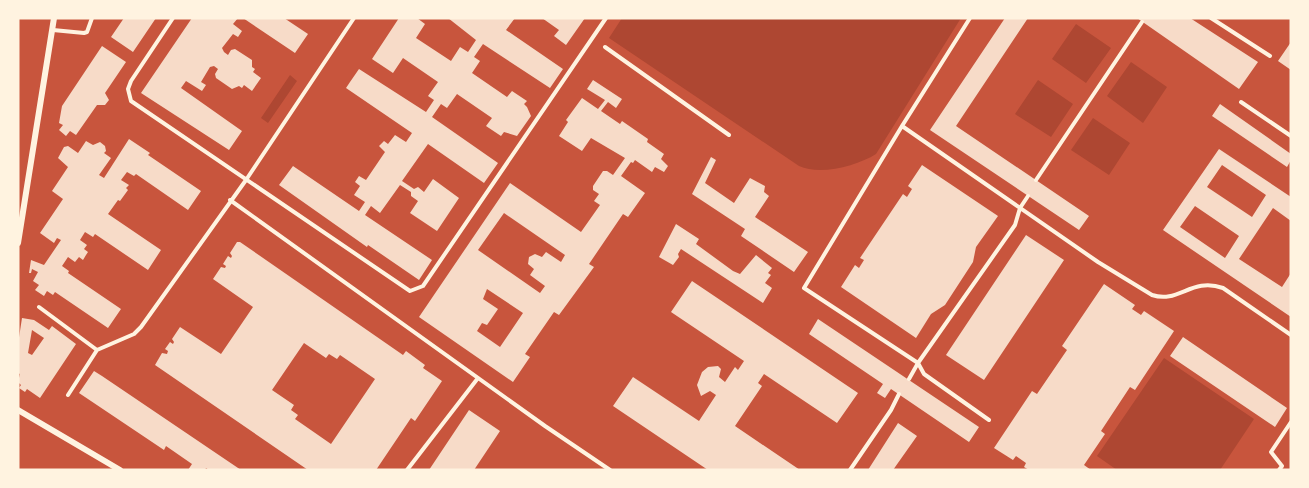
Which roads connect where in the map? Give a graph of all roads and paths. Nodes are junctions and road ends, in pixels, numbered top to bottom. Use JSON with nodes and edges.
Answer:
{"nodes":[{"id":1,"x":54,"y":18,"type":"edge"},
{"id":2,"x":92,"y":18,"type":"edge"},
{"id":3,"x":173,"y":18,"type":"edge"},
{"id":4,"x":354,"y":18,"type":"edge"},
{"id":5,"x":606,"y":18,"type":"edge"},
{"id":6,"x":970,"y":18,"type":"edge"},
{"id":7,"x":1211,"y":18,"type":"edge"},
{"id":8,"x":1142,"y":22,"type":"dead end"},
{"id":9,"x":52,"y":30,"type":"junction"},
{"id":10,"x":605,"y":47,"type":"dead end"},
{"id":11,"x":1270,"y":56,"type":"dead end"},
{"id":12,"x":1241,"y":102,"type":"dead end"},
{"id":13,"x":902,"y":126,"type":"junction"},
{"id":14,"x":729,"y":135,"type":"dead end"},
{"id":15,"x":1291,"y":136,"type":"edge"},
{"id":16,"x":246,"y":180,"type":"junction"},
{"id":17,"x":1036,"y":180,"type":"dead end"},
{"id":18,"x":1028,"y":196,"type":"dead end"},
{"id":19,"x":230,"y":200,"type":"junction"},
{"id":20,"x":1020,"y":208,"type":"junction"},
{"id":21,"x":18,"y":243,"type":"edge"},
{"id":22,"x":39,"y":307,"type":"dead end"},
{"id":23,"x":1291,"y":334,"type":"edge"},
{"id":24,"x":97,"y":350,"type":"junction"},
{"id":25,"x":918,"y":363,"type":"junction"},
{"id":26,"x":478,"y":378,"type":"junction"},
{"id":27,"x":909,"y":379,"type":"dead end"},
{"id":28,"x":899,"y":394,"type":"dead end"},
{"id":29,"x":68,"y":396,"type":"dead end"},
{"id":30,"x":18,"y":410,"type":"edge"},
{"id":31,"x":989,"y":420,"type":"dead end"},
{"id":32,"x":1291,"y":422,"type":"edge"},
{"id":33,"x":120,"y":470,"type":"edge"},
{"id":34,"x":408,"y":470,"type":"edge"},
{"id":35,"x":610,"y":470,"type":"edge"},
{"id":36,"x":850,"y":470,"type":"edge"},
{"id":37,"x":1279,"y":470,"type":"edge"}],
"edges":[{"from":1,"to":9,"type":"street"},
{"from":2,"to":9,"type":"lane"},
{"from":3,"to":16,"type":"lane"},
{"from":4,"to":16,"type":"lane"},
{"from":5,"to":16,"type":"lane"},
{"from":6,"to":13,"type":"lane"},
{"from":7,"to":11,"type":"lane"},
{"from":8,"to":17,"type":"lane"},
{"from":9,"to":21,"type":"street"},
{"from":10,"to":14,"type":"lane"},
{"from":12,"to":15,"type":"lane"},
{"from":13,"to":20,"type":"lane"},
{"from":13,"to":25,"type":"lane"},
{"from":16,"to":19,"type":"lane"},
{"from":18,"to":20,"type":"lane"},
{"from":19,"to":24,"type":"lane"},
{"from":19,"to":26,"type":"lane"},
{"from":20,"to":23,"type":"lane"},
{"from":20,"to":25,"type":"lane"},
{"from":22,"to":24,"type":"lane"},
{"from":24,"to":29,"type":"lane"},
{"from":25,"to":27,"type":"lane"},
{"from":25,"to":31,"type":"lane"},
{"from":26,"to":34,"type":"lane"},
{"from":26,"to":35,"type":"lane"},
{"from":28,"to":36,"type":"lane"},
{"from":30,"to":33,"type":"street"},
{"from":32,"to":37,"type":"lane"}]}
